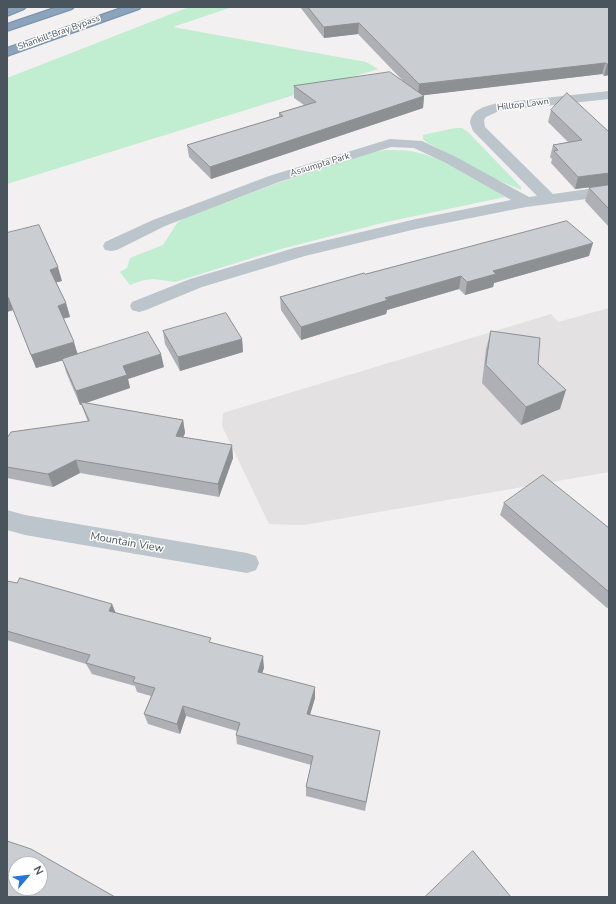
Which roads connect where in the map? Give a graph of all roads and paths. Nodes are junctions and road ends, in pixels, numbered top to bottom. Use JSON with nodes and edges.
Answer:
{"nodes":[{"id":1,"x":20,"y":7,"type":"edge"},
{"id":2,"x":68,"y":7,"type":"edge"},
{"id":3,"x":127,"y":7,"type":"edge"},
{"id":4,"x":135,"y":7,"type":"edge"},
{"id":5,"x":7,"y":13,"type":"edge"},
{"id":6,"x":7,"y":28,"type":"edge"},
{"id":7,"x":61,"y":32,"type":"junction"},
{"id":8,"x":7,"y":52,"type":"edge"},
{"id":9,"x":609,"y":95,"type":"edge"},
{"id":10,"x":609,"y":191,"type":"edge"},
{"id":11,"x":548,"y":198,"type":"junction"},
{"id":12,"x":526,"y":202,"type":"junction"},
{"id":13,"x":111,"y":246,"type":"dead end"},
{"id":14,"x":139,"y":306,"type":"dead end"},
{"id":15,"x":7,"y":520,"type":"edge"},
{"id":16,"x":247,"y":563,"type":"dead end"}],
"edges":[{"from":1,"to":5,"type":"highway"},
{"from":2,"to":6,"type":"highway"},
{"from":3,"to":7,"type":"highway"},
{"from":4,"to":7,"type":"highway","name":"Shankill-Bray Bypass"},
{"from":7,"to":8,"type":"highway","name":"Shankill-Bray Bypass"},
{"from":9,"to":11,"type":"street","name":"Hilltop Lawn"},
{"from":10,"to":11,"type":"street"},
{"from":11,"to":12,"type":"street"},
{"from":12,"to":13,"type":"street","name":"Assumpta Park"},
{"from":12,"to":14,"type":"street"},
{"from":15,"to":16,"type":"street","name":"Mountain View"}]}
